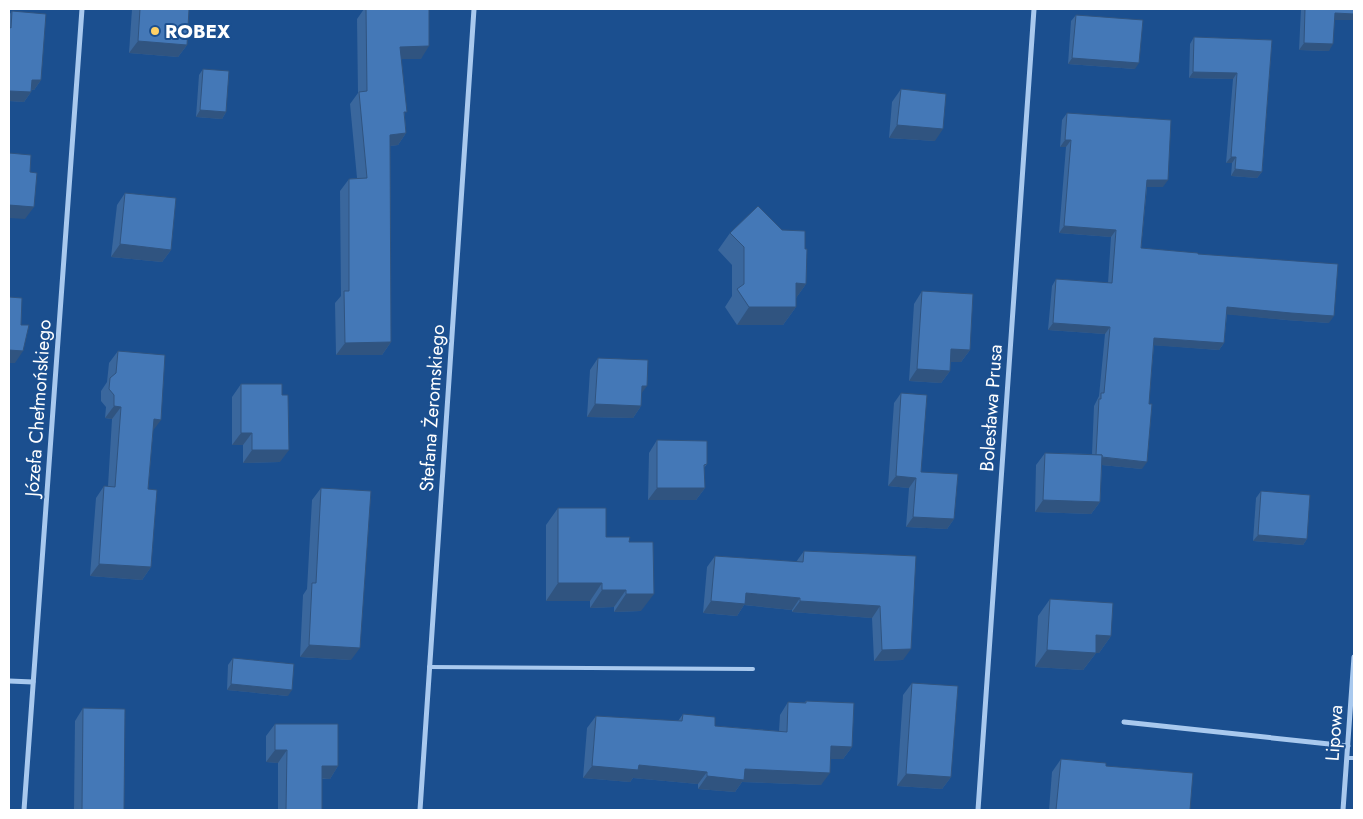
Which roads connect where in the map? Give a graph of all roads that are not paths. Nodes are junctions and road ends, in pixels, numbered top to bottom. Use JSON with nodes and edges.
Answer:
{"nodes":[{"id":1,"x":82,"y":9,"type":"edge"},
{"id":2,"x":474,"y":9,"type":"edge"},
{"id":3,"x":1034,"y":9,"type":"edge"},
{"id":4,"x":1354,"y":657,"type":"edge"},
{"id":5,"x":429,"y":667,"type":"junction"},
{"id":6,"x":753,"y":669,"type":"dead end"},
{"id":7,"x":9,"y":681,"type":"edge"},
{"id":8,"x":32,"y":682,"type":"junction"},
{"id":9,"x":1124,"y":722,"type":"dead end"},
{"id":10,"x":1348,"y":746,"type":"junction"},
{"id":11,"x":1347,"y":758,"type":"junction"},
{"id":12,"x":1354,"y":758,"type":"edge"},
{"id":13,"x":24,"y":810,"type":"edge"},
{"id":14,"x":420,"y":810,"type":"edge"},
{"id":15,"x":978,"y":810,"type":"edge"},
{"id":16,"x":1343,"y":810,"type":"edge"}],
"edges":[{"from":1,"to":8,"type":"street","name":"Józefa Chełmońskiego"},
{"from":2,"to":5,"type":"street","name":"Stefana Żeromskiego"},
{"from":3,"to":15,"type":"street","name":"Bolesława Prusa"},
{"from":4,"to":10,"type":"street","name":"Lipowa"},
{"from":5,"to":6,"type":"lane"},
{"from":5,"to":14,"type":"street","name":"Stefana Żeromskiego"},
{"from":7,"to":8,"type":"street"},
{"from":8,"to":13,"type":"street","name":"Józefa Chełmońskiego"},
{"from":9,"to":10,"type":"street"},
{"from":10,"to":11,"type":"street","name":"Lipowa"},
{"from":11,"to":12,"type":"lane"},
{"from":11,"to":16,"type":"street","name":"Lipowa"}]}
